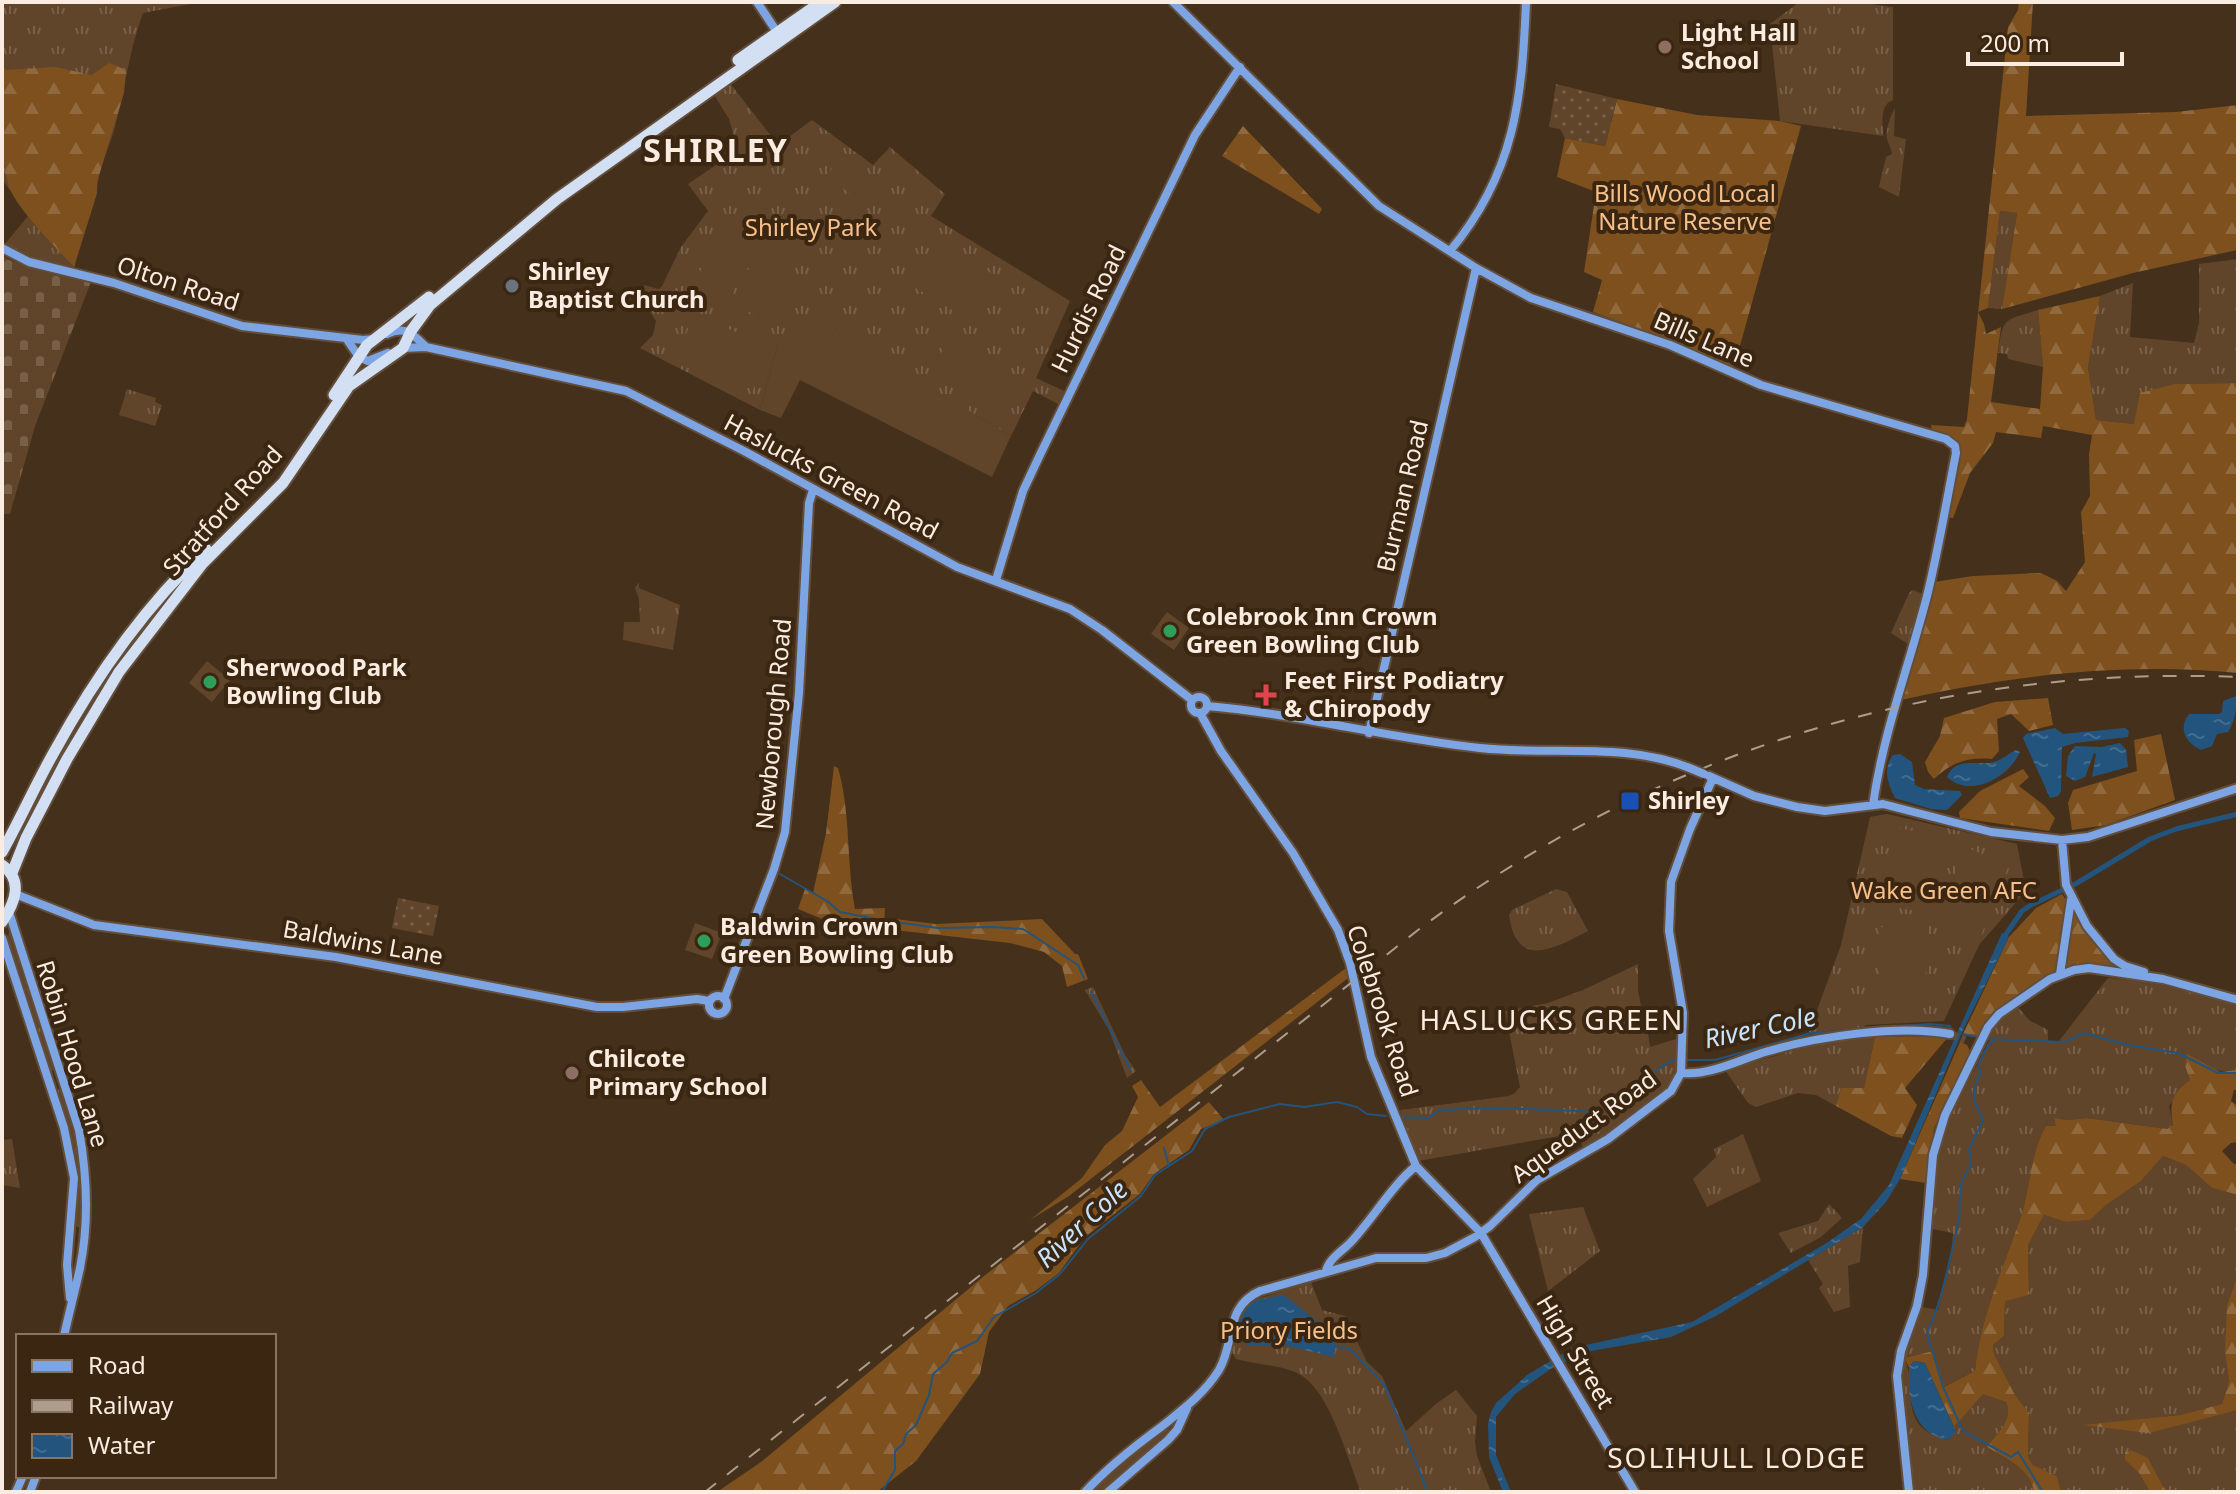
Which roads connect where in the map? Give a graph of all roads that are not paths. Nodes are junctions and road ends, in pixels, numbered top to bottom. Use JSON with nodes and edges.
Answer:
{"nodes":[{"id":1,"x":757,"y":2,"type":"edge"},
{"id":2,"x":821,"y":2,"type":"edge"},
{"id":3,"x":835,"y":2,"type":"edge"},
{"id":4,"x":1173,"y":2,"type":"edge"},
{"id":5,"x":1526,"y":2,"type":"edge"},
{"id":6,"x":780,"y":36,"type":"junction"},
{"id":7,"x":1240,"y":67,"type":"junction"},
{"id":8,"x":2,"y":248,"type":"edge"},
{"id":9,"x":1450,"y":251,"type":"junction"},
{"id":10,"x":1476,"y":268,"type":"junction"},
{"id":11,"x":423,"y":307,"type":"junction"},
{"id":12,"x":411,"y":332,"type":"junction"},
{"id":13,"x":346,"y":338,"type":"junction"},
{"id":14,"x":376,"y":338,"type":"junction"},
{"id":15,"x":426,"y":347,"type":"junction"},
{"id":16,"x":403,"y":348,"type":"junction"},
{"id":17,"x":359,"y":357,"type":"junction"},
{"id":18,"x":813,"y":490,"type":"junction"},
{"id":19,"x":996,"y":580,"type":"junction"},
{"id":20,"x":171,"y":593,"type":"junction"},
{"id":21,"x":129,"y":632,"type":"junction"},
{"id":22,"x":141,"y":642,"type":"junction"},
{"id":23,"x":107,"y":664,"type":"junction"},
{"id":24,"x":119,"y":672,"type":"junction"},
{"id":25,"x":1192,"y":700,"type":"junction"},
{"id":26,"x":1207,"y":706,"type":"junction"},
{"id":27,"x":1200,"y":713,"type":"junction"},
{"id":28,"x":1369,"y":733,"type":"junction"},
{"id":29,"x":53,"y":753,"type":"junction"},
{"id":30,"x":67,"y":759,"type":"junction"},
{"id":31,"x":1708,"y":776,"type":"junction"},
{"id":32,"x":2238,"y":788,"type":"edge"},
{"id":33,"x":1873,"y":805,"type":"junction"},
{"id":34,"x":2062,"y":840,"type":"junction"},
{"id":35,"x":2,"y":852,"type":"edge"},
{"id":36,"x":7,"y":869,"type":"edge"},
{"id":37,"x":2069,"y":892,"type":"junction"},
{"id":38,"x":15,"y":894,"type":"junction"},
{"id":39,"x":5,"y":917,"type":"edge"},
{"id":40,"x":2,"y":938,"type":"edge"},
{"id":41,"x":2060,"y":974,"type":"junction"},
{"id":42,"x":2163,"y":979,"type":"junction"},
{"id":43,"x":724,"y":999,"type":"junction"},
{"id":44,"x":2238,"y":1000,"type":"edge"},
{"id":45,"x":709,"y":1001,"type":"junction"},
{"id":46,"x":1950,"y":1034,"type":"tunnel mouth"},
{"id":47,"x":1681,"y":1069,"type":"junction"},
{"id":48,"x":62,"y":1080,"type":"junction"},
{"id":49,"x":49,"y":1083,"type":"junction"},
{"id":50,"x":1416,"y":1166,"type":"junction"},
{"id":51,"x":1481,"y":1233,"type":"junction"},
{"id":52,"x":81,"y":1258,"type":"junction"},
{"id":53,"x":67,"y":1265,"type":"junction"},
{"id":54,"x":1326,"y":1271,"type":"junction"},
{"id":55,"x":70,"y":1303,"type":"junction"},
{"id":56,"x":64,"y":1334,"type":"edge"},
{"id":57,"x":1187,"y":1408,"type":"junction"},
{"id":58,"x":1085,"y":1492,"type":"edge"},
{"id":59,"x":1108,"y":1492,"type":"edge"},
{"id":60,"x":1635,"y":1492,"type":"edge"},
{"id":61,"x":1909,"y":1492,"type":"edge"}],
"edges":[{"from":1,"to":6,"type":"street"},
{"from":2,"to":6,"type":"highway","name":"Stratford Road"},
{"from":3,"to":6,"type":"highway","name":"Stratford Road"},
{"from":4,"to":7,"type":"street","name":"Bills Lane"},
{"from":5,"to":9,"type":"street"},
{"from":6,"to":11,"type":"highway","name":"Stratford Road"},
{"from":7,"to":9,"type":"street","name":"Bills Lane"},
{"from":7,"to":19,"type":"street","name":"Hurdis Road"},
{"from":8,"to":13,"type":"street","name":"Olton Road"},
{"from":9,"to":10,"type":"street","name":"Bills Lane"},
{"from":10,"to":28,"type":"street","name":"Burman Road"},
{"from":10,"to":33,"type":"street","name":"Bills Lane"},
{"from":11,"to":12,"type":"highway","name":"Stratford Road"},
{"from":11,"to":14,"type":"highway","name":"Stratford Road"},
{"from":12,"to":14,"type":"street","name":"Olton Road"},
{"from":12,"to":15,"type":"street"},
{"from":12,"to":16,"type":"highway","name":"Stratford Road"},
{"from":13,"to":14,"type":"street","name":"Olton Road"},
{"from":13,"to":17,"type":"street"},
{"from":14,"to":17,"type":"highway","name":"Stratford Road"},
{"from":15,"to":16,"type":"street","name":"Haslucks Green Road"},
{"from":15,"to":18,"type":"street","name":"Haslucks Green Road"},
{"from":16,"to":17,"type":"street"},
{"from":16,"to":20,"type":"highway","name":"Stratford Road"},
{"from":17,"to":20,"type":"highway","name":"Stratford Road"},
{"from":18,"to":19,"type":"street","name":"Haslucks Green Road"},
{"from":18,"to":43,"type":"street","name":"Newborough Road"},
{"from":19,"to":25,"type":"street","name":"Haslucks Green Road"},
{"from":20,"to":21,"type":"highway","name":"Stratford Road"},
{"from":20,"to":22,"type":"highway","name":"Stratford Road"},
{"from":21,"to":22,"type":"highway"},
{"from":21,"to":23,"type":"highway","name":"Stratford Road"},
{"from":22,"to":24,"type":"highway","name":"Stratford Road"},
{"from":23,"to":24,"type":"highway"},
{"from":23,"to":29,"type":"highway","name":"Stratford Road"},
{"from":24,"to":30,"type":"highway","name":"Stratford Road"},
{"from":25,"to":26,"type":"street"},
{"from":25,"to":27,"type":"street"},
{"from":26,"to":27,"type":"street"},
{"from":26,"to":28,"type":"street"},
{"from":27,"to":50,"type":"street","name":"Colebrook Road"},
{"from":28,"to":31,"type":"street","bridge":true},
{"from":29,"to":30,"type":"highway"},
{"from":29,"to":35,"type":"highway","name":"Stratford Road"},
{"from":30,"to":36,"type":"highway","name":"Stratford Road"},
{"from":31,"to":33,"type":"street"},
{"from":31,"to":47,"type":"street"},
{"from":32,"to":34,"type":"street"},
{"from":33,"to":34,"type":"street"},
{"from":34,"to":37,"type":"street"},
{"from":36,"to":38,"type":"highway"},
{"from":37,"to":41,"type":"street"},
{"from":37,"to":42,"type":"street"},
{"from":38,"to":39,"type":"highway"},
{"from":38,"to":45,"type":"street","name":"Baldwins Lane"},
{"from":39,"to":48,"type":"street","name":"Robin Hood Lane"},
{"from":40,"to":49,"type":"street","name":"Robin Hood Lane"},
{"from":41,"to":42,"type":"street"},
{"from":41,"to":61,"type":"street"},
{"from":42,"to":44,"type":"street"},
{"from":43,"to":45,"type":"street"},
{"from":43,"to":45,"type":"street"},
{"from":46,"to":47,"type":"street","name":"Aqueduct Road"},
{"from":47,"to":51,"type":"street","name":"Aqueduct Road"},
{"from":48,"to":49,"type":"street"},
{"from":48,"to":52,"type":"street","name":"Robin Hood Lane"},
{"from":49,"to":53,"type":"street","name":"Robin Hood Lane"},
{"from":50,"to":51,"type":"street","name":"Colebrook Road"},
{"from":50,"to":54,"type":"street"},
{"from":51,"to":54,"type":"street","name":"Aqueduct Road"},
{"from":51,"to":60,"type":"street","name":"High Street"},
{"from":52,"to":53,"type":"street"},
{"from":52,"to":55,"type":"street","name":"Robin Hood Lane"},
{"from":53,"to":55,"type":"street","name":"Robin Hood Lane"},
{"from":54,"to":57,"type":"street","name":"Aqueduct Road"},
{"from":55,"to":56,"type":"street","name":"Robin Hood Lane"},
{"from":57,"to":58,"type":"street"},
{"from":57,"to":59,"type":"street"}]}
